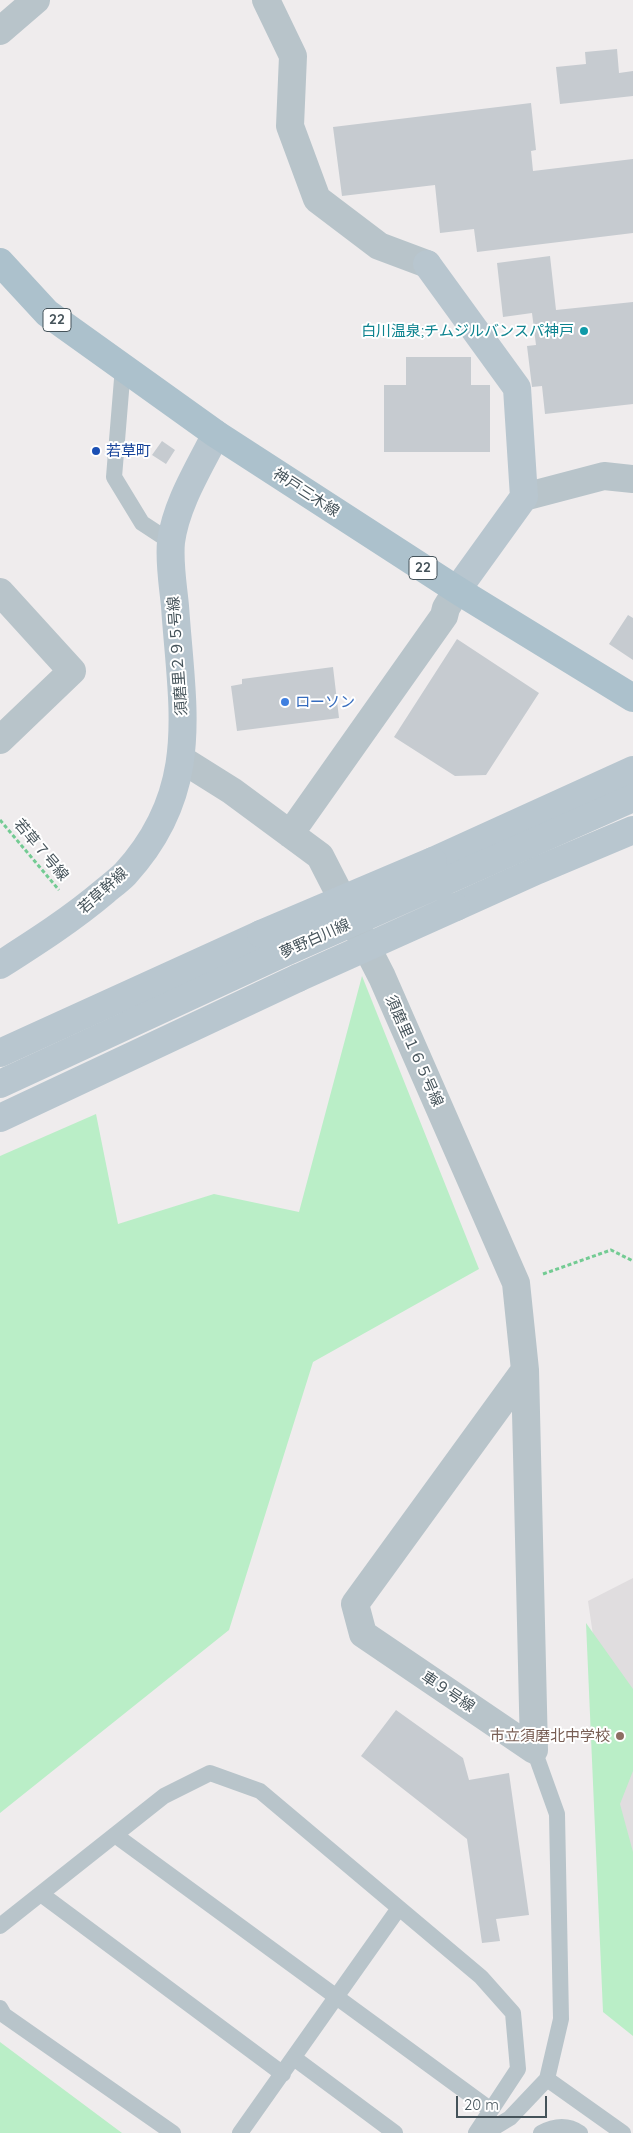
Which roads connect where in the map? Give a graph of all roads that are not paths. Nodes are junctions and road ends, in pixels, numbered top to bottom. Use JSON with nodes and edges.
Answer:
{"nodes":[{"id":1,"x":36,"y":0,"type":"edge"},
{"id":2,"x":266,"y":0,"type":"edge"},
{"id":3,"x":1,"y":31,"type":"edge"},
{"id":4,"x":0,"y":262,"type":"edge"},
{"id":5,"x":124,"y":367,"type":"junction"},
{"id":6,"x":216,"y":434,"type":"junction"},
{"id":7,"x":633,"y":479,"type":"edge"},
{"id":8,"x":524,"y":497,"type":"junction"},
{"id":9,"x":172,"y":542,"type":"junction"},
{"id":10,"x":457,"y":590,"type":"junction"},
{"id":11,"x":0,"y":592,"type":"edge"},
{"id":12,"x":633,"y":698,"type":"edge"},
{"id":13,"x":0,"y":740,"type":"edge"},
{"id":14,"x":181,"y":759,"type":"junction"},
{"id":15,"x":633,"y":770,"type":"edge"},
{"id":16,"x":633,"y":798,"type":"edge"},
{"id":17,"x":633,"y":830,"type":"edge"},
{"id":18,"x":290,"y":834,"type":"junction"},
{"id":19,"x":0,"y":965,"type":"edge"},
{"id":20,"x":0,"y":1053,"type":"edge"},
{"id":21,"x":0,"y":1084,"type":"edge"},
{"id":22,"x":0,"y":1118,"type":"edge"},
{"id":23,"x":526,"y":1370,"type":"junction"},
{"id":24,"x":534,"y":1750,"type":"junction"},
{"id":25,"x":115,"y":1835,"type":"junction"},
{"id":26,"x":42,"y":1894,"type":"junction"},
{"id":27,"x":399,"y":1908,"type":"junction"},
{"id":28,"x":0,"y":1926,"type":"edge"},
{"id":29,"x":337,"y":1997,"type":"junction"},
{"id":30,"x":0,"y":2008,"type":"edge"},
{"id":31,"x":294,"y":2058,"type":"junction"},
{"id":32,"x":283,"y":2074,"type":"junction"},
{"id":33,"x":546,"y":2079,"type":"junction"},
{"id":34,"x":491,"y":2110,"type":"junction"},
{"id":35,"x":174,"y":2133,"type":"edge"},
{"id":36,"x":240,"y":2133,"type":"edge"},
{"id":37,"x":394,"y":2133,"type":"edge"},
{"id":38,"x":476,"y":2133,"type":"edge"},
{"id":39,"x":485,"y":2133,"type":"edge"},
{"id":40,"x":541,"y":2133,"type":"edge"},
{"id":41,"x":580,"y":2133,"type":"edge"},
{"id":42,"x":623,"y":2133,"type":"edge"}],
"edges":[{"from":1,"to":3,"type":"street"},
{"from":2,"to":8,"type":"street"},
{"from":4,"to":5,"type":"main road","name":"神戸三木線","number":"22"},
{"from":5,"to":6,"type":"main road","name":"神戸三木線","number":"22"},
{"from":5,"to":9,"type":"lane"},
{"from":6,"to":9,"type":"street","name":"須磨里２９５号線"},
{"from":6,"to":10,"type":"main road","name":"神戸三木線","number":"22"},
{"from":7,"to":8,"type":"street"},
{"from":8,"to":10,"type":"street"},
{"from":9,"to":14,"type":"street","name":"須磨里２９５号線"},
{"from":10,"to":12,"type":"main road","name":"神戸三木線","number":"22"},
{"from":10,"to":18,"type":"street"},
{"from":11,"to":13,"type":"street"},
{"from":14,"to":18,"type":"street"},
{"from":14,"to":19,"type":"street","name":"若草幹線"},
{"from":15,"to":20,"type":"street","bridge":true},
{"from":16,"to":21,"type":"street","name":"夢野白川線","bridge":true},
{"from":17,"to":22,"type":"street","bridge":true},
{"from":18,"to":23,"type":"street","name":"須磨里１６５号線"},
{"from":23,"to":24,"type":"street"},
{"from":23,"to":24,"type":"street","name":"車９号線"},
{"from":24,"to":33,"type":"lane"},
{"from":25,"to":26,"type":"lane"},
{"from":25,"to":27,"type":"lane"},
{"from":25,"to":29,"type":"lane"},
{"from":26,"to":28,"type":"lane"},
{"from":26,"to":32,"type":"lane"},
{"from":27,"to":29,"type":"lane"},
{"from":27,"to":34,"type":"lane"},
{"from":29,"to":31,"type":"lane"},
{"from":29,"to":34,"type":"lane"},
{"from":30,"to":35,"type":"lane"},
{"from":31,"to":32,"type":"lane"},
{"from":31,"to":37,"type":"lane"},
{"from":32,"to":36,"type":"lane"},
{"from":33,"to":39,"type":"lane"},
{"from":33,"to":42,"type":"lane"},
{"from":34,"to":38,"type":"lane"},
{"from":40,"to":41,"type":"lane"}]}
